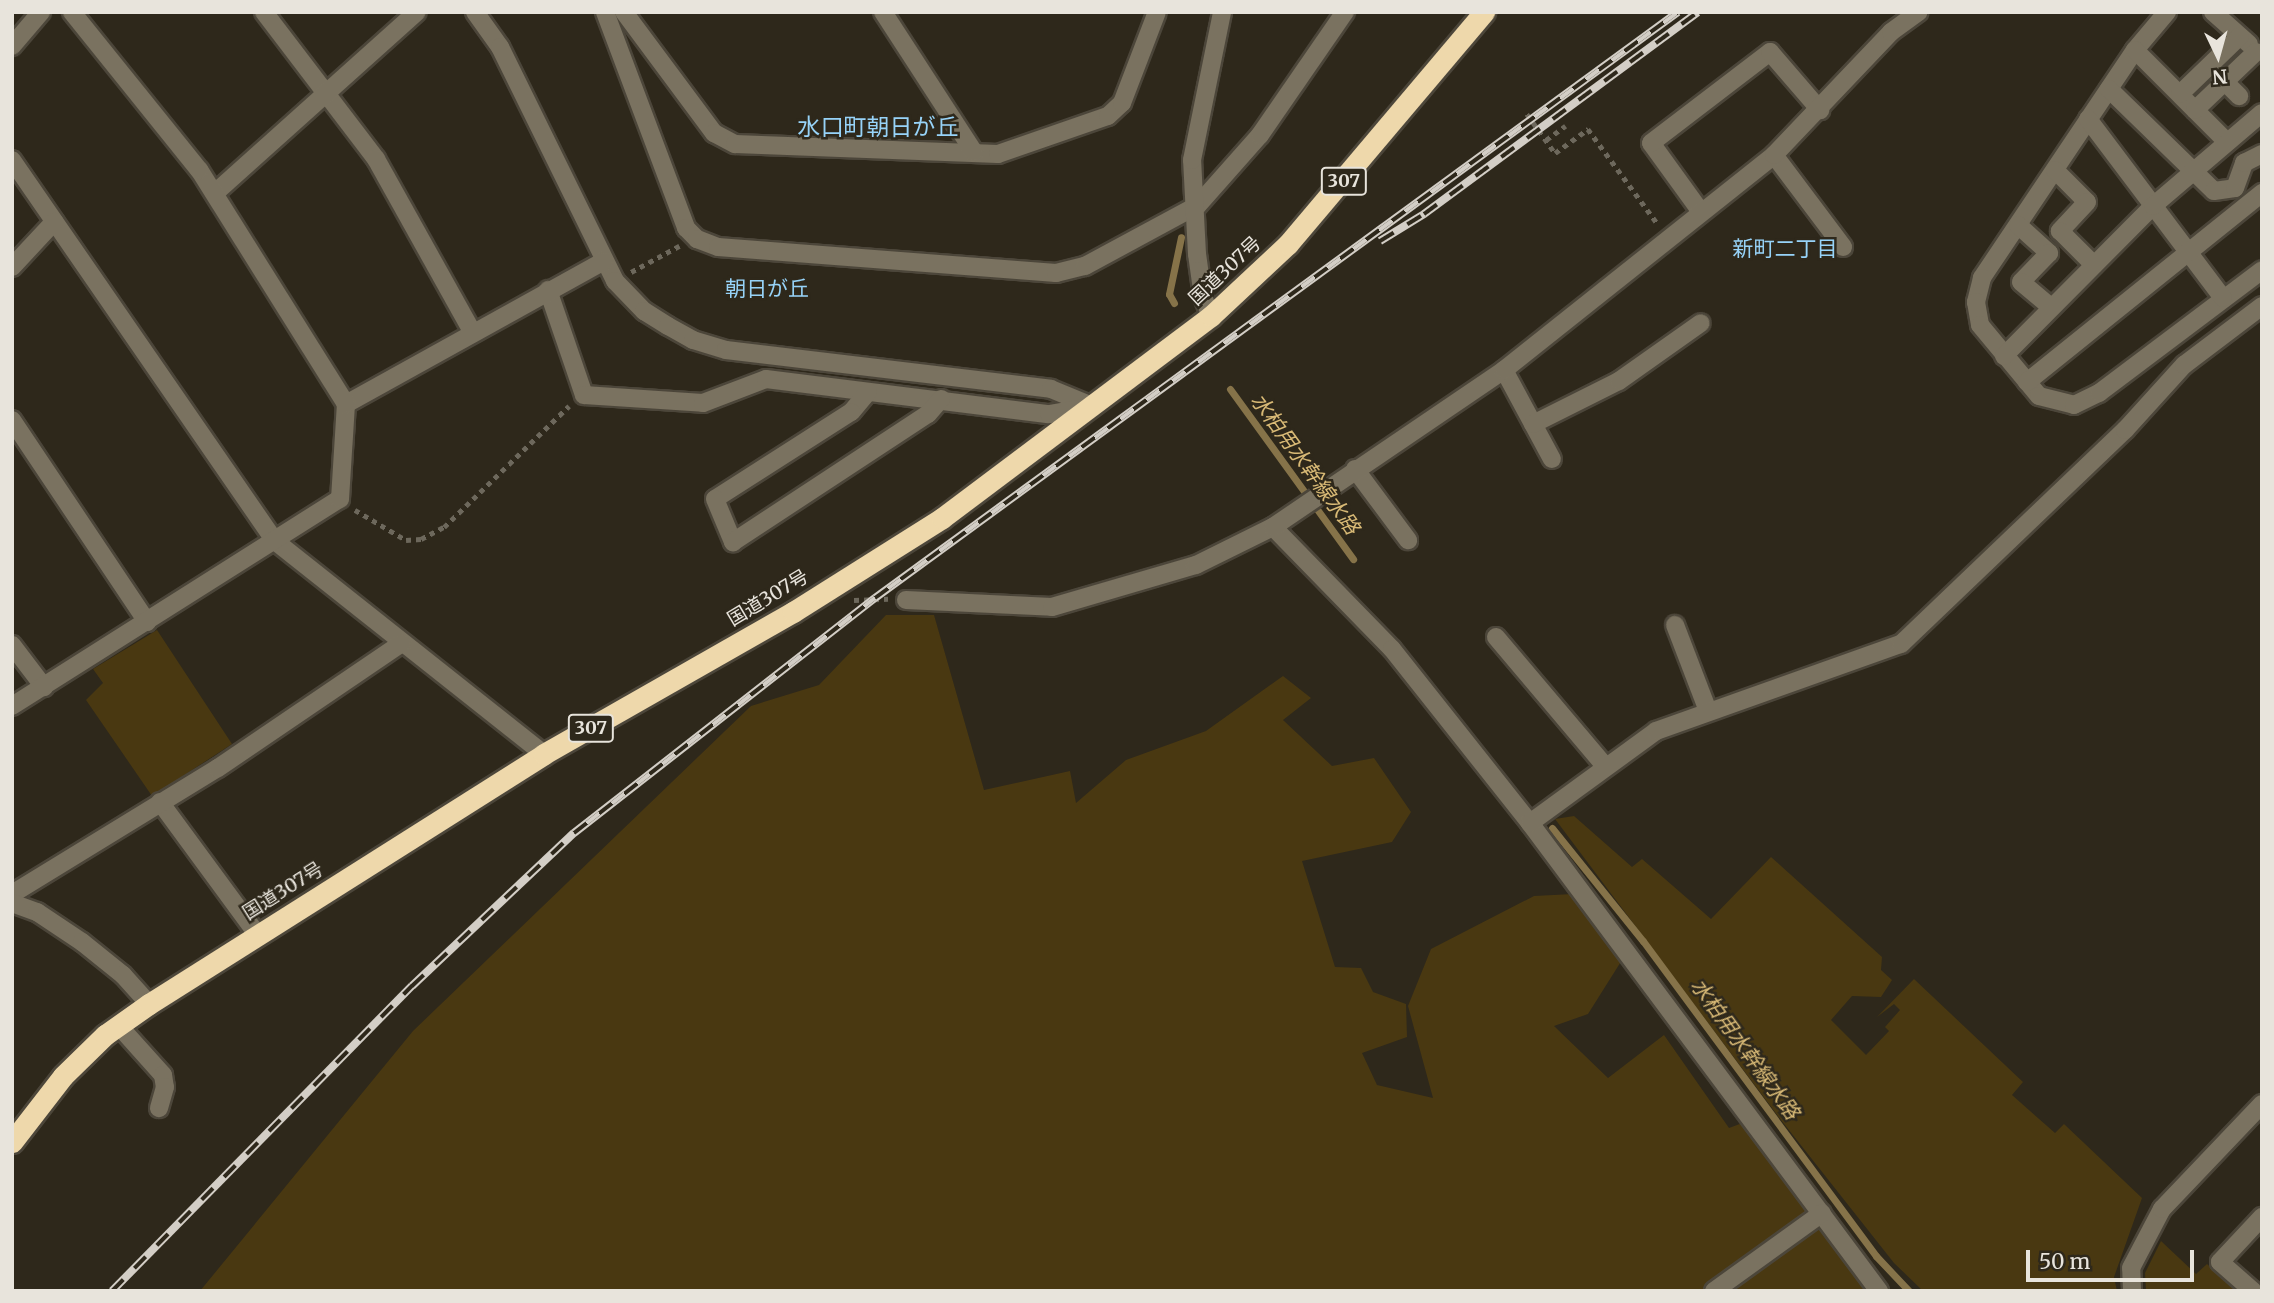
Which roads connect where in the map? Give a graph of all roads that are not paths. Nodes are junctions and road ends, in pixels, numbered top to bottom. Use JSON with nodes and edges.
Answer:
{"nodes":[{"id":1,"x":41,"y":12,"type":"edge"},
{"id":2,"x":72,"y":12,"type":"edge"},
{"id":3,"x":264,"y":12,"type":"edge"},
{"id":4,"x":417,"y":12,"type":"edge"},
{"id":5,"x":475,"y":12,"type":"edge"},
{"id":6,"x":606,"y":12,"type":"edge"},
{"id":7,"x":624,"y":12,"type":"edge"},
{"id":8,"x":883,"y":12,"type":"edge"},
{"id":9,"x":1157,"y":12,"type":"edge"},
{"id":10,"x":1222,"y":12,"type":"edge"},
{"id":11,"x":1345,"y":12,"type":"edge"},
{"id":12,"x":1484,"y":12,"type":"edge"},
{"id":13,"x":1898,"y":12,"type":"edge"},
{"id":14,"x":1919,"y":12,"type":"edge"},
{"id":15,"x":2167,"y":12,"type":"edge"},
{"id":16,"x":2213,"y":12,"type":"edge"},
{"id":17,"x":1891,"y":32,"type":"junction"},
{"id":18,"x":2241,"y":36,"type":"junction"},
{"id":19,"x":12,"y":46,"type":"edge"},
{"id":20,"x":2135,"y":50,"type":"junction"},
{"id":21,"x":2259,"y":55,"type":"edge"},
{"id":22,"x":2225,"y":82,"type":"junction"},
{"id":23,"x":2109,"y":89,"type":"junction"},
{"id":24,"x":329,"y":92,"type":"junction"},
{"id":25,"x":2180,"y":94,"type":"junction"},
{"id":26,"x":2239,"y":96,"type":"dead end"},
{"id":27,"x":1820,"y":110,"type":"junction"},
{"id":28,"x":2195,"y":110,"type":"junction"},
{"id":29,"x":2262,"y":113,"type":"edge"},
{"id":30,"x":2088,"y":119,"type":"junction"},
{"id":31,"x":2227,"y":142,"type":"junction"},
{"id":32,"x":974,"y":152,"type":"junction"},
{"id":33,"x":2262,"y":154,"type":"edge"},
{"id":34,"x":1774,"y":155,"type":"junction"},
{"id":35,"x":12,"y":160,"type":"edge"},
{"id":36,"x":2055,"y":170,"type":"junction"},
{"id":37,"x":2193,"y":172,"type":"junction"},
{"id":38,"x":2262,"y":193,"type":"edge"},
{"id":39,"x":215,"y":194,"type":"junction"},
{"id":40,"x":1198,"y":205,"type":"junction"},
{"id":41,"x":2153,"y":206,"type":"junction"},
{"id":42,"x":1701,"y":212,"type":"junction"},
{"id":43,"x":54,"y":222,"type":"junction"},
{"id":44,"x":2018,"y":225,"type":"junction"},
{"id":45,"x":1843,"y":247,"type":"dead end"},
{"id":46,"x":2189,"y":252,"type":"junction"},
{"id":47,"x":604,"y":261,"type":"junction"},
{"id":48,"x":2094,"y":265,"type":"junction"},
{"id":49,"x":12,"y":267,"type":"edge"},
{"id":50,"x":2262,"y":270,"type":"edge"},
{"id":51,"x":548,"y":290,"type":"junction"},
{"id":52,"x":2222,"y":298,"type":"junction"},
{"id":53,"x":2262,"y":306,"type":"edge"},
{"id":54,"x":2051,"y":307,"type":"junction"},
{"id":55,"x":1211,"y":316,"type":"junction"},
{"id":56,"x":1701,"y":323,"type":"dead end"},
{"id":57,"x":473,"y":333,"type":"junction"},
{"id":58,"x":2004,"y":356,"type":"junction"},
{"id":59,"x":1504,"y":370,"type":"junction"},
{"id":60,"x":2026,"y":382,"type":"junction"},
{"id":61,"x":868,"y":392,"type":"junction"},
{"id":62,"x":941,"y":399,"type":"junction"},
{"id":63,"x":346,"y":404,"type":"junction"},
{"id":64,"x":1092,"y":406,"type":"junction"},
{"id":65,"x":12,"y":419,"type":"edge"},
{"id":66,"x":1533,"y":424,"type":"junction"},
{"id":67,"x":1552,"y":459,"type":"dead end"},
{"id":68,"x":1355,"y":469,"type":"junction"},
{"id":69,"x":1273,"y":527,"type":"junction"},
{"id":70,"x":1408,"y":540,"type":"dead end"},
{"id":71,"x":275,"y":541,"type":"junction"},
{"id":72,"x":906,"y":600,"type":"road end"},
{"id":73,"x":147,"y":622,"type":"junction"},
{"id":74,"x":1675,"y":625,"type":"dead end"},
{"id":75,"x":1496,"y":637,"type":"dead end"},
{"id":76,"x":402,"y":643,"type":"junction"},
{"id":77,"x":12,"y":645,"type":"edge"},
{"id":78,"x":44,"y":687,"type":"junction"},
{"id":79,"x":12,"y":706,"type":"edge"},
{"id":80,"x":1708,"y":711,"type":"junction"},
{"id":81,"x":544,"y":754,"type":"junction"},
{"id":82,"x":1606,"y":767,"type":"junction"},
{"id":83,"x":160,"y":802,"type":"junction"},
{"id":84,"x":1530,"y":823,"type":"junction"},
{"id":85,"x":12,"y":894,"type":"edge"},
{"id":86,"x":12,"y":903,"type":"edge"},
{"id":87,"x":257,"y":934,"type":"junction"},
{"id":88,"x":149,"y":1004,"type":"junction"},
{"id":89,"x":118,"y":1026,"type":"junction"},
{"id":90,"x":2262,"y":1104,"type":"edge"},
{"id":91,"x":159,"y":1108,"type":"dead end"},
{"id":92,"x":12,"y":1142,"type":"edge"},
{"id":93,"x":1822,"y":1213,"type":"junction"},
{"id":94,"x":2262,"y":1217,"type":"edge"},
{"id":95,"x":1714,"y":1291,"type":"edge"},
{"id":96,"x":1880,"y":1291,"type":"edge"},
{"id":97,"x":2132,"y":1291,"type":"edge"},
{"id":98,"x":2253,"y":1291,"type":"edge"}],
"edges":[{"from":1,"to":19,"type":"street"},
{"from":2,"to":39,"type":"street"},
{"from":3,"to":24,"type":"street"},
{"from":4,"to":24,"type":"street"},
{"from":5,"to":47,"type":"street"},
{"from":6,"to":40,"type":"street"},
{"from":7,"to":32,"type":"street"},
{"from":8,"to":32,"type":"street"},
{"from":9,"to":32,"type":"street"},
{"from":10,"to":40,"type":"street"},
{"from":11,"to":40,"type":"street"},
{"from":12,"to":55,"type":"highway","name":"国道307号","number":"307"},
{"from":13,"to":17,"type":"street"},
{"from":14,"to":17,"type":"street"},
{"from":15,"to":20,"type":"street"},
{"from":16,"to":18,"type":"street"},
{"from":17,"to":27,"type":"street"},
{"from":18,"to":21,"type":"street"},
{"from":18,"to":25,"type":"street"},
{"from":20,"to":23,"type":"street"},
{"from":20,"to":25,"type":"street"},
{"from":21,"to":22,"type":"street"},
{"from":22,"to":26,"type":"street"},
{"from":22,"to":28,"type":"street"},
{"from":23,"to":30,"type":"street"},
{"from":23,"to":37,"type":"street"},
{"from":24,"to":39,"type":"street"},
{"from":24,"to":57,"type":"street"},
{"from":25,"to":28,"type":"street"},
{"from":27,"to":34,"type":"street"},
{"from":27,"to":42,"type":"street"},
{"from":28,"to":31,"type":"street"},
{"from":29,"to":31,"type":"street"},
{"from":30,"to":36,"type":"street"},
{"from":30,"to":41,"type":"street"},
{"from":31,"to":37,"type":"street"},
{"from":33,"to":37,"type":"street"},
{"from":34,"to":42,"type":"street"},
{"from":34,"to":45,"type":"street"},
{"from":35,"to":43,"type":"street"},
{"from":36,"to":44,"type":"street"},
{"from":36,"to":48,"type":"street"},
{"from":37,"to":41,"type":"street"},
{"from":38,"to":46,"type":"street"},
{"from":39,"to":63,"type":"street"},
{"from":40,"to":55,"type":"street"},
{"from":41,"to":46,"type":"street"},
{"from":41,"to":48,"type":"street"},
{"from":42,"to":59,"type":"street"},
{"from":43,"to":49,"type":"street"},
{"from":43,"to":71,"type":"street"},
{"from":44,"to":54,"type":"street"},
{"from":44,"to":58,"type":"street"},
{"from":46,"to":52,"type":"street"},
{"from":46,"to":60,"type":"street"},
{"from":47,"to":51,"type":"street"},
{"from":47,"to":64,"type":"street"},
{"from":48,"to":54,"type":"street"},
{"from":50,"to":52,"type":"street"},
{"from":51,"to":57,"type":"street"},
{"from":51,"to":61,"type":"street"},
{"from":52,"to":60,"type":"street"},
{"from":53,"to":80,"type":"street"},
{"from":54,"to":58,"type":"street"},
{"from":55,"to":64,"type":"highway","name":"国道307号","number":"307"},
{"from":56,"to":66,"type":"street"},
{"from":57,"to":63,"type":"street"},
{"from":58,"to":60,"type":"street"},
{"from":59,"to":66,"type":"street"},
{"from":59,"to":68,"type":"street"},
{"from":61,"to":62,"type":"street"},
{"from":61,"to":62,"type":"street"},
{"from":62,"to":64,"type":"street"},
{"from":63,"to":71,"type":"street"},
{"from":64,"to":81,"type":"highway","name":"国道307号","number":"307"},
{"from":65,"to":73,"type":"street"},
{"from":66,"to":67,"type":"street"},
{"from":68,"to":69,"type":"street"},
{"from":68,"to":70,"type":"street"},
{"from":69,"to":72,"type":"street"},
{"from":69,"to":84,"type":"street"},
{"from":71,"to":73,"type":"street"},
{"from":71,"to":76,"type":"street"},
{"from":73,"to":78,"type":"street"},
{"from":74,"to":80,"type":"street"},
{"from":75,"to":82,"type":"street"},
{"from":76,"to":81,"type":"street"},
{"from":76,"to":83,"type":"street"},
{"from":77,"to":78,"type":"street"},
{"from":78,"to":79,"type":"street"},
{"from":80,"to":82,"type":"street"},
{"from":81,"to":87,"type":"highway","name":"国道307号","number":"307"},
{"from":82,"to":84,"type":"street"},
{"from":83,"to":85,"type":"street"},
{"from":83,"to":87,"type":"street"},
{"from":84,"to":93,"type":"street"},
{"from":86,"to":88,"type":"street"},
{"from":87,"to":88,"type":"highway","name":"国道307号","number":"307"},
{"from":88,"to":89,"type":"highway","name":"国道307号","number":"307"},
{"from":89,"to":91,"type":"street"},
{"from":89,"to":92,"type":"highway","name":"国道307号","number":"307"},
{"from":90,"to":97,"type":"street"},
{"from":93,"to":95,"type":"street"},
{"from":93,"to":96,"type":"street"},
{"from":94,"to":98,"type":"street"}]}
